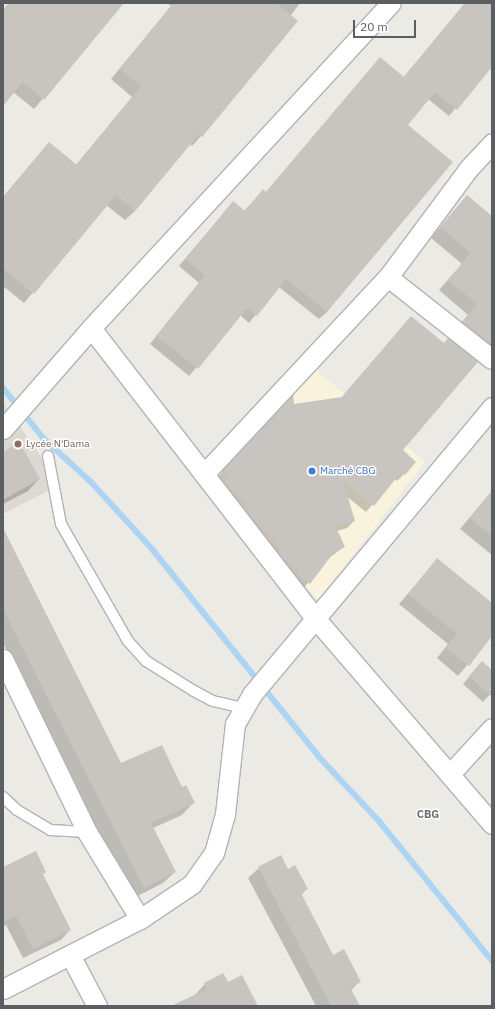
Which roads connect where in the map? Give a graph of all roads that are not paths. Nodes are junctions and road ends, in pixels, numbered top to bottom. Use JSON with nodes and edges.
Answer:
{"nodes":[{"id":1,"x":391,"y":3,"type":"edge"},
{"id":2,"x":492,"y":143,"type":"edge"},
{"id":3,"x":388,"y":277,"type":"junction"},
{"id":4,"x":91,"y":328,"type":"junction"},
{"id":5,"x":492,"y":359,"type":"edge"},
{"id":6,"x":492,"y":407,"type":"edge"},
{"id":7,"x":3,"y":429,"type":"edge"},
{"id":8,"x":48,"y":456,"type":"dead end"},
{"id":9,"x":204,"y":474,"type":"junction"},
{"id":10,"x":310,"y":624,"type":"junction"},
{"id":11,"x":3,"y":659,"type":"edge"},
{"id":12,"x":249,"y":700,"type":"junction"},
{"id":13,"x":492,"y":728,"type":"edge"},
{"id":14,"x":450,"y":774,"type":"junction"},
{"id":15,"x":3,"y":797,"type":"edge"},
{"id":16,"x":492,"y":824,"type":"edge"},
{"id":17,"x":87,"y":832,"type":"junction"},
{"id":18,"x":140,"y":920,"type":"junction"},
{"id":19,"x":70,"y":955,"type":"junction"},
{"id":20,"x":3,"y":989,"type":"edge"},
{"id":21,"x":97,"y":1006,"type":"edge"}],
"edges":[{"from":1,"to":4,"type":"street"},
{"from":2,"to":3,"type":"street"},
{"from":3,"to":5,"type":"street"},
{"from":3,"to":9,"type":"street"},
{"from":4,"to":7,"type":"street"},
{"from":4,"to":9,"type":"street"},
{"from":6,"to":10,"type":"street"},
{"from":8,"to":12,"type":"lane"},
{"from":9,"to":10,"type":"street"},
{"from":10,"to":12,"type":"street"},
{"from":10,"to":14,"type":"street"},
{"from":11,"to":17,"type":"street"},
{"from":12,"to":18,"type":"street"},
{"from":13,"to":14,"type":"street"},
{"from":14,"to":16,"type":"street"},
{"from":15,"to":17,"type":"lane"},
{"from":17,"to":18,"type":"street"},
{"from":18,"to":19,"type":"street"},
{"from":19,"to":20,"type":"street"},
{"from":19,"to":21,"type":"street"}]}
